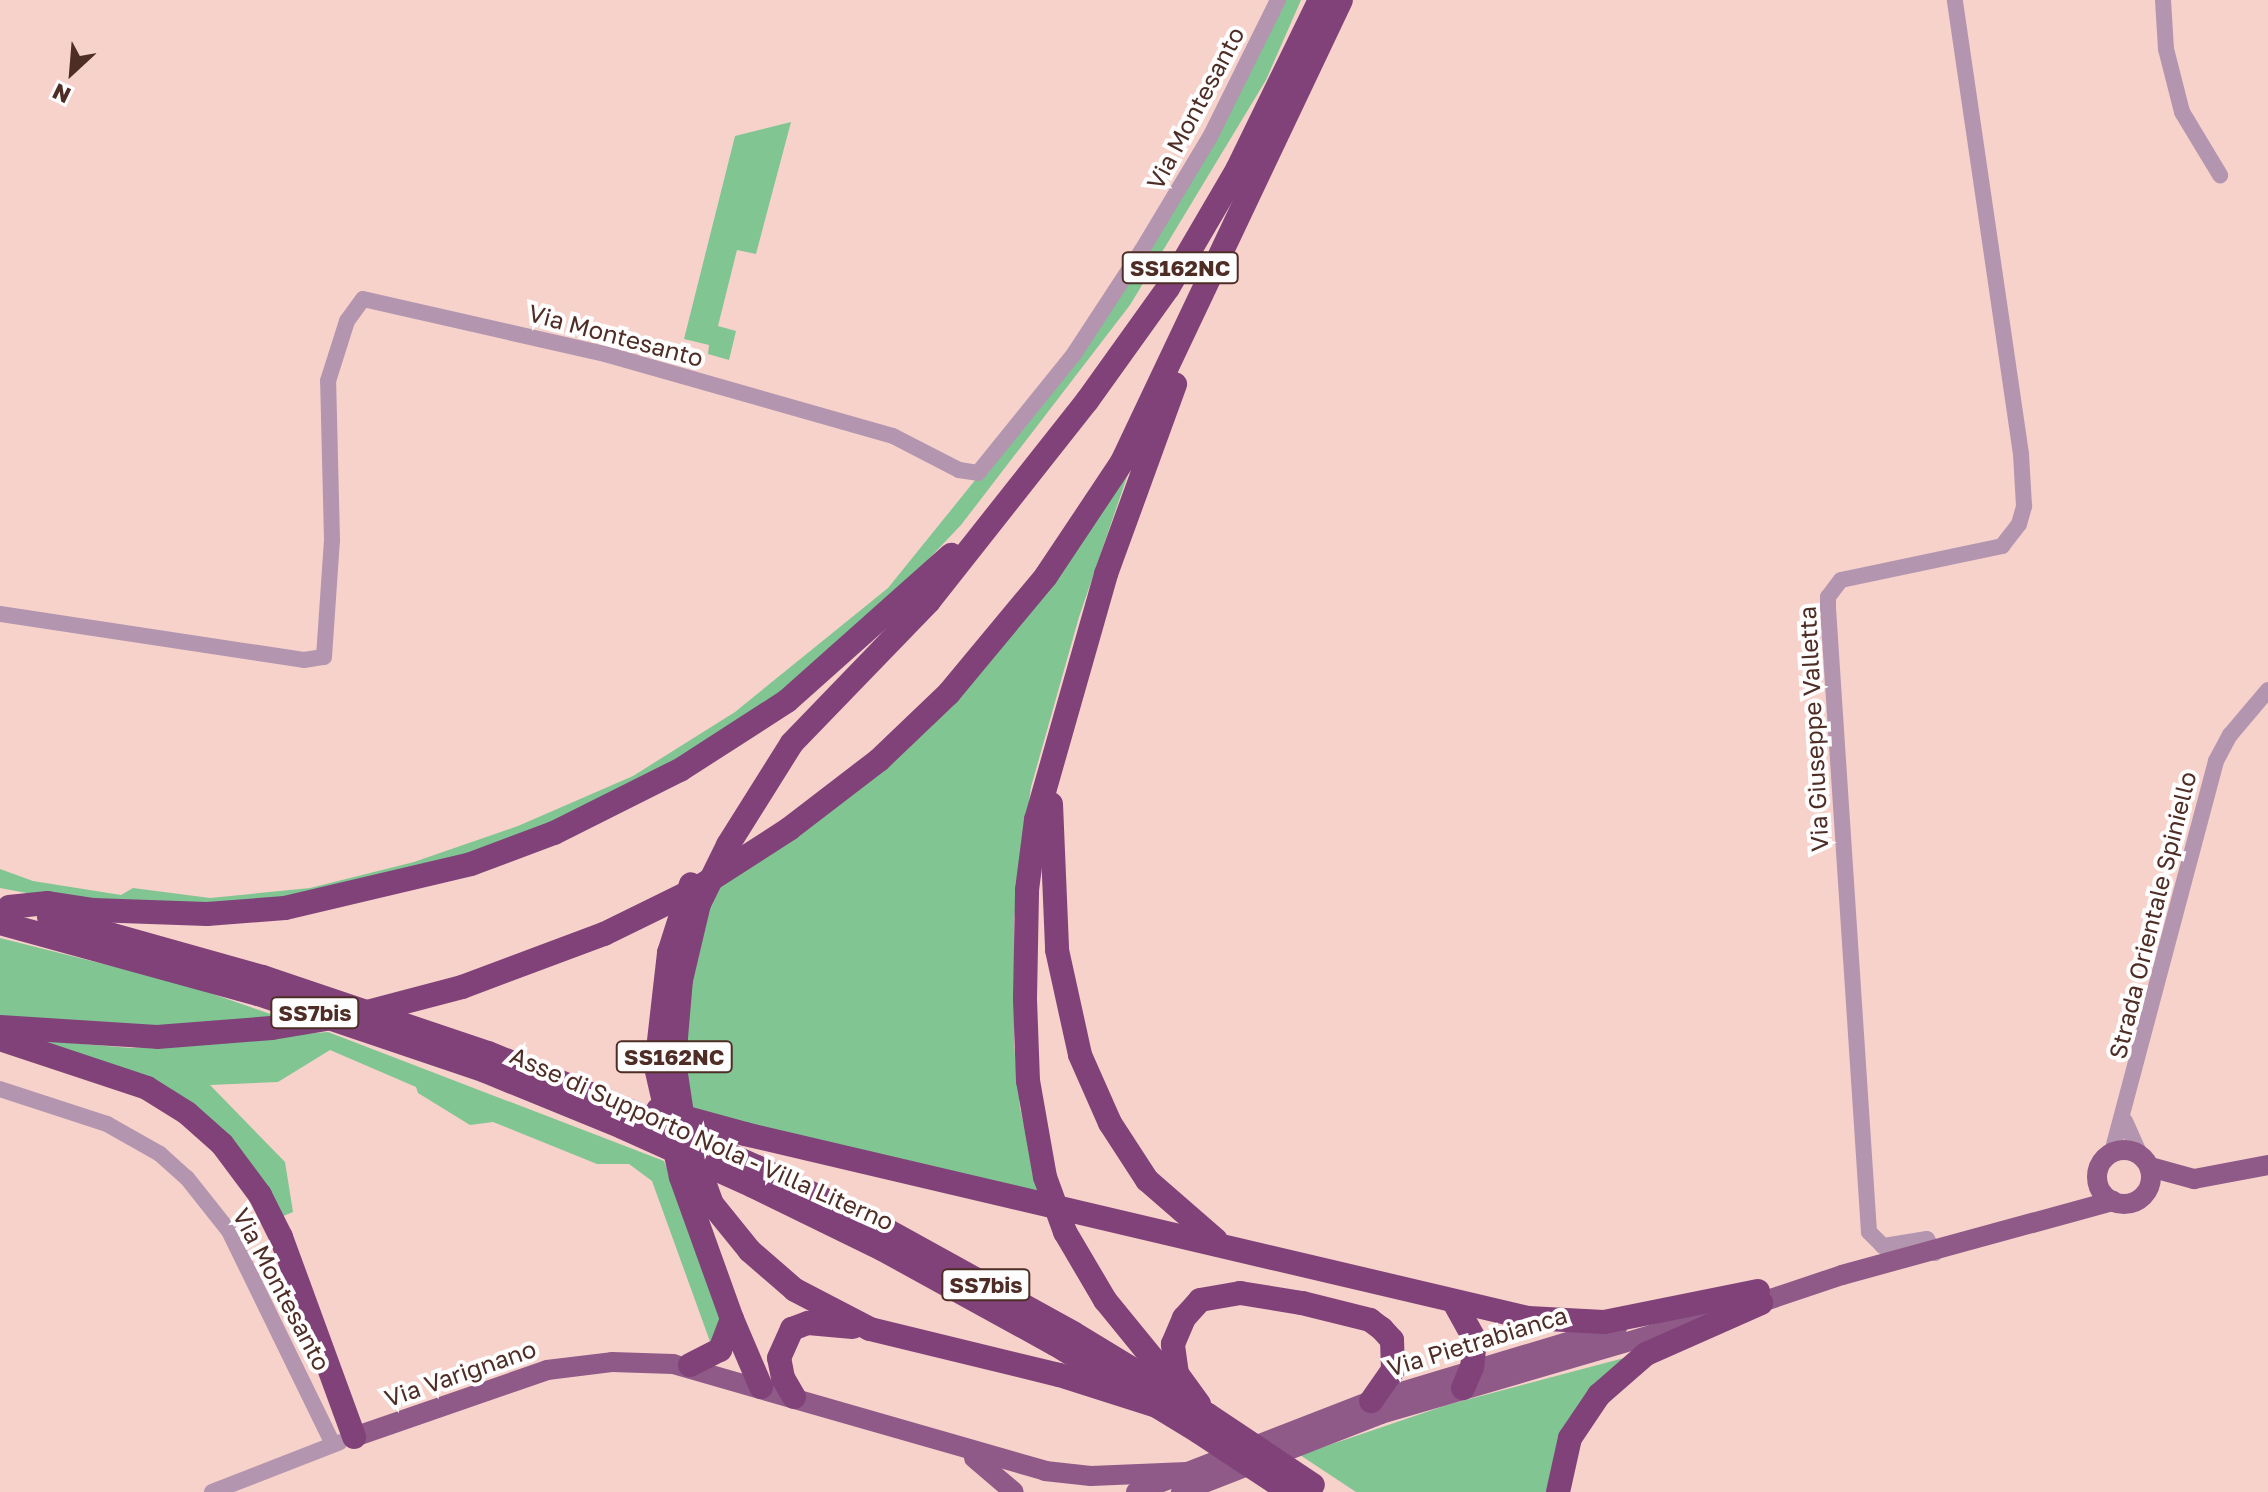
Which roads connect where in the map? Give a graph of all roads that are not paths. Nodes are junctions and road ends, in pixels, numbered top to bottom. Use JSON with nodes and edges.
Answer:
{"nodes":[{"id":1,"x":1278,"y":0,"type":"edge"},
{"id":2,"x":1320,"y":0,"type":"edge"},
{"id":3,"x":1341,"y":0,"type":"edge"},
{"id":4,"x":1955,"y":0,"type":"edge"},
{"id":5,"x":2163,"y":0,"type":"edge"},
{"id":6,"x":2220,"y":175,"type":"dead end"},
{"id":7,"x":1200,"y":301,"type":"junction"},
{"id":8,"x":1000,"y":510,"type":"junction"},
{"id":9,"x":0,"y":614,"type":"edge"},
{"id":10,"x":2268,"y":690,"type":"edge"},
{"id":11,"x":792,"y":743,"type":"junction"},
{"id":12,"x":1052,"y":753,"type":"junction"},
{"id":13,"x":3,"y":912,"type":"edge"},
{"id":14,"x":0,"y":1027,"type":"edge"},
{"id":15,"x":0,"y":1039,"type":"edge"},
{"id":16,"x":0,"y":1089,"type":"edge"},
{"id":17,"x":605,"y":1100,"type":"junction"},
{"id":18,"x":2125,"y":1121,"type":"junction"},
{"id":19,"x":2112,"y":1152,"type":"junction"},
{"id":20,"x":2144,"y":1160,"type":"junction"},
{"id":21,"x":2268,"y":1165,"type":"edge"},
{"id":22,"x":2097,"y":1172,"type":"junction"},
{"id":23,"x":2234,"y":1174,"type":"junction"},
{"id":24,"x":755,"y":1177,"type":"junction"},
{"id":25,"x":2146,"y":1193,"type":"junction"},
{"id":26,"x":2113,"y":1201,"type":"junction"},
{"id":27,"x":2068,"y":1215,"type":"junction"},
{"id":28,"x":1224,"y":1246,"type":"junction"},
{"id":29,"x":1935,"y":1253,"type":"junction"},
{"id":30,"x":1760,"y":1297,"type":"junction"},
{"id":31,"x":1455,"y":1304,"type":"junction"},
{"id":32,"x":732,"y":1319,"type":"junction"},
{"id":33,"x":870,"y":1329,"type":"junction"},
{"id":34,"x":690,"y":1365,"type":"junction"},
{"id":35,"x":1467,"y":1378,"type":"junction"},
{"id":36,"x":761,"y":1387,"type":"junction"},
{"id":37,"x":794,"y":1397,"type":"junction"},
{"id":38,"x":1371,"y":1401,"type":"junction"},
{"id":39,"x":1157,"y":1406,"type":"junction"},
{"id":40,"x":1203,"y":1424,"type":"junction"},
{"id":41,"x":344,"y":1441,"type":"junction"},
{"id":42,"x":964,"y":1452,"type":"junction"},
{"id":43,"x":1045,"y":1471,"type":"junction"},
{"id":44,"x":1184,"y":1482,"type":"edge"},
{"id":45,"x":1309,"y":1490,"type":"edge"},
{"id":46,"x":212,"y":1492,"type":"edge"},
{"id":47,"x":1015,"y":1492,"type":"edge"},
{"id":48,"x":1066,"y":1492,"type":"edge"},
{"id":49,"x":1136,"y":1492,"type":"edge"},
{"id":50,"x":1558,"y":1492,"type":"edge"}],
"edges":[{"from":1,"to":9,"type":"street","name":"Via Montesanto"},
{"from":2,"to":8,"type":"highway","number":"SS162NC"},
{"from":3,"to":7,"type":"highway"},
{"from":4,"to":29,"type":"street","name":"Via Giuseppe Valletta"},
{"from":5,"to":6,"type":"street"},
{"from":7,"to":12,"type":"highway"},
{"from":7,"to":14,"type":"highway","bridge":true},
{"from":8,"to":11,"type":"highway","number":"SS162NC"},
{"from":8,"to":13,"type":"highway"},
{"from":10,"to":18,"type":"street","name":"Strada Orientale Spiniello"},
{"from":11,"to":32,"type":"highway"},
{"from":11,"to":33,"type":"highway","number":"SS162NC"},
{"from":12,"to":28,"type":"highway"},
{"from":12,"to":40,"type":"highway","bridge":true},
{"from":13,"to":17,"type":"highway","name":"Asse di Supporto Nola - Villa Literno","number":"SS7bis"},
{"from":13,"to":24,"type":"highway","name":"Asse di Supporto Nola - Villa Literno","number":"SS7bis","bridge":true},
{"from":15,"to":41,"type":"highway"},
{"from":16,"to":41,"type":"street","name":"Via Montesanto"},
{"from":17,"to":24,"type":"highway","name":"Asse di Supporto Nola - Villa Literno","number":"SS7bis","bridge":true},
{"from":17,"to":28,"type":"highway","bridge":true},
{"from":18,"to":19,"type":"street","name":"Strada Orientale Spiniello"},
{"from":18,"to":20,"type":"street"},
{"from":19,"to":20,"type":"main road","name":"Via Pietrabianca"},
{"from":19,"to":22,"type":"main road"},
{"from":20,"to":23,"type":"main road","name":"Via Pietrabianca"},
{"from":20,"to":25,"type":"main road"},
{"from":21,"to":23,"type":"main road","name":"Via Pietrabianca"},
{"from":22,"to":26,"type":"main road"},
{"from":22,"to":27,"type":"main road"},
{"from":23,"to":25,"type":"main road","name":"Via Pietrabianca"},
{"from":24,"to":39,"type":"highway","name":"Asse di Supporto Nola - Villa Literno","number":"SS7bis"},
{"from":24,"to":40,"type":"highway","name":"Asse di Supporto Nola - Villa Literno","number":"SS7bis"},
{"from":25,"to":26,"type":"main road","name":"Via Pietrabianca"},
{"from":26,"to":27,"type":"main road","name":"Via Pietrabianca"},
{"from":27,"to":29,"type":"main road","name":"Via Pietrabianca"},
{"from":28,"to":31,"type":"highway"},
{"from":29,"to":30,"type":"main road","name":"Via Pietrabianca"},
{"from":30,"to":31,"type":"highway"},
{"from":30,"to":35,"type":"main road","name":"Via Pietrabianca"},
{"from":30,"to":50,"type":"highway"},
{"from":31,"to":35,"type":"highway"},
{"from":32,"to":34,"type":"highway"},
{"from":32,"to":36,"type":"highway"},
{"from":33,"to":37,"type":"highway"},
{"from":33,"to":39,"type":"highway","number":"SS162NC"},
{"from":34,"to":36,"type":"main road","name":"Via Varignano"},
{"from":34,"to":41,"type":"main road","name":"Via Varignano"},
{"from":35,"to":38,"type":"main road","name":"Via Pietrabianca"},
{"from":35,"to":44,"type":"main road","name":"Via Pietrabianca"},
{"from":36,"to":37,"type":"main road","name":"Via Varignano"},
{"from":37,"to":42,"type":"main road","name":"Via Varignano"},
{"from":38,"to":40,"type":"highway"},
{"from":38,"to":44,"type":"main road","name":"Via Pietrabianca"},
{"from":39,"to":40,"type":"highway","name":"Asse di Supporto Nola - Villa Literno","number":"SS7bis"},
{"from":40,"to":45,"type":"highway","name":"Asse di Supporto Nola - Villa Literno","number":"SS7bis","bridge":true},
{"from":41,"to":46,"type":"street","name":"Via Varignano"},
{"from":42,"to":43,"type":"main road","name":"Via Varignano"},
{"from":42,"to":47,"type":"main road","name":"Via Varignano"},
{"from":43,"to":44,"type":"main road","name":"Via Varignano"},
{"from":43,"to":48,"type":"main road"},
{"from":44,"to":49,"type":"main road","name":"Via Pietrabianca"}]}
